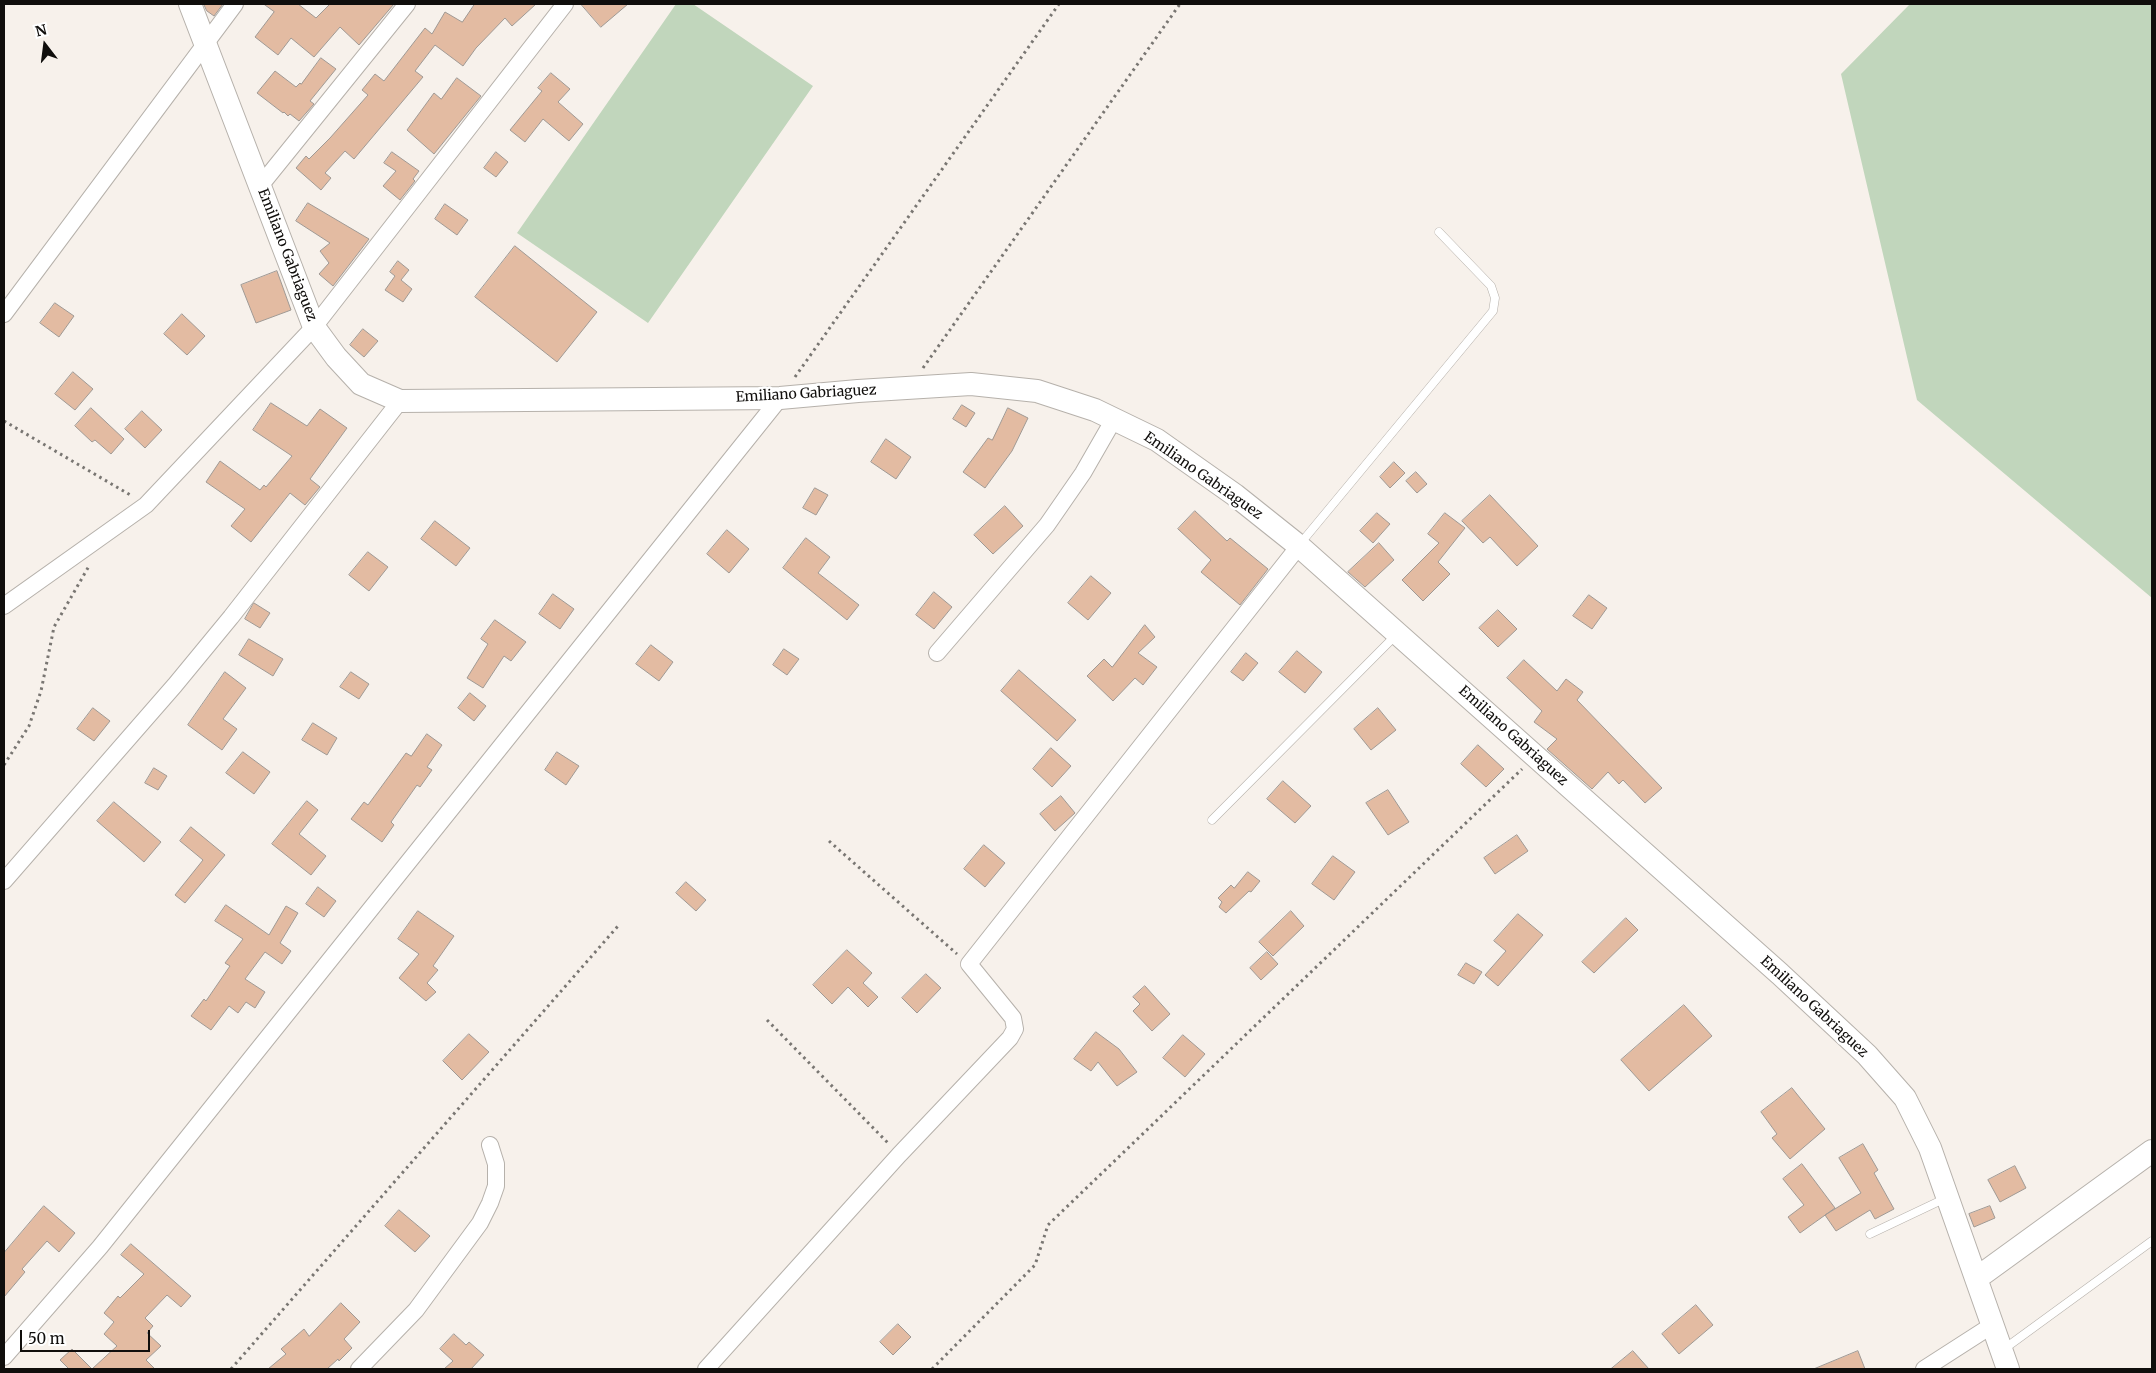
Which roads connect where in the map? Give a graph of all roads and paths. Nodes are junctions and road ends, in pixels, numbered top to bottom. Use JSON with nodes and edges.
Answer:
{"nodes":[{"id":1,"x":190,"y":4,"type":"edge"},
{"id":2,"x":235,"y":4,"type":"edge"},
{"id":3,"x":407,"y":4,"type":"edge"},
{"id":4,"x":565,"y":4,"type":"edge"},
{"id":5,"x":1058,"y":4,"type":"edge"},
{"id":6,"x":1180,"y":4,"type":"edge"},
{"id":7,"x":205,"y":42,"type":"junction"},
{"id":8,"x":260,"y":186,"type":"junction"},
{"id":9,"x":1439,"y":232,"type":"dead end"},
{"id":10,"x":4,"y":314,"type":"edge"},
{"id":11,"x":314,"y":327,"type":"junction"},
{"id":12,"x":909,"y":389,"type":"junction"},
{"id":13,"x":780,"y":398,"type":"junction"},
{"id":14,"x":400,"y":401,"type":"junction"},
{"id":15,"x":1114,"y":419,"type":"junction"},
{"id":16,"x":4,"y":421,"type":"edge"},
{"id":17,"x":146,"y":505,"type":"junction"},
{"id":18,"x":97,"y":538,"type":"junction"},
{"id":19,"x":1299,"y":546,"type":"junction"},
{"id":20,"x":4,"y":606,"type":"edge"},
{"id":21,"x":1398,"y":633,"type":"junction"},
{"id":22,"x":937,"y":653,"type":"dead end"},
{"id":23,"x":1535,"y":756,"type":"junction"},
{"id":24,"x":4,"y":765,"type":"edge"},
{"id":25,"x":1212,"y":820,"type":"dead end"},
{"id":26,"x":829,"y":841,"type":"dead end"},
{"id":27,"x":4,"y":881,"type":"edge"},
{"id":28,"x":618,"y":926,"type":"dead end"},
{"id":29,"x":969,"y":964,"type":"junction"},
{"id":30,"x":767,"y":1020,"type":"dead end"},
{"id":31,"x":490,"y":1144,"type":"dead end"},
{"id":32,"x":2152,"y":1151,"type":"edge"},
{"id":33,"x":899,"y":1155,"type":"junction"},
{"id":34,"x":1948,"y":1197,"type":"junction"},
{"id":35,"x":1870,"y":1234,"type":"dead end"},
{"id":36,"x":2152,"y":1241,"type":"edge"},
{"id":37,"x":1977,"y":1278,"type":"junction"},
{"id":38,"x":1994,"y":1324,"type":"junction"},
{"id":39,"x":4,"y":1357,"type":"edge"},
{"id":40,"x":2005,"y":1360,"type":"edge"},
{"id":41,"x":231,"y":1369,"type":"edge"},
{"id":42,"x":360,"y":1369,"type":"edge"},
{"id":43,"x":706,"y":1369,"type":"edge"},
{"id":44,"x":932,"y":1369,"type":"edge"},
{"id":45,"x":1924,"y":1369,"type":"edge"}],
"edges":[{"from":1,"to":7,"type":"main road","name":"Emiliano Gabriaguez"},
{"from":2,"to":7,"type":"street"},
{"from":3,"to":8,"type":"street"},
{"from":4,"to":11,"type":"street"},
{"from":5,"to":13,"type":"path"},
{"from":6,"to":12,"type":"path"},
{"from":7,"to":8,"type":"main road","name":"Emiliano Gabriaguez"},
{"from":7,"to":10,"type":"street"},
{"from":8,"to":11,"type":"main road","name":"Emiliano Gabriaguez"},
{"from":9,"to":19,"type":"lane"},
{"from":11,"to":14,"type":"main road","name":"Emiliano Gabriaguez"},
{"from":11,"to":17,"type":"street"},
{"from":12,"to":13,"type":"main road","name":"Emiliano Gabriaguez"},
{"from":12,"to":15,"type":"main road","name":"Emiliano Gabriaguez"},
{"from":13,"to":14,"type":"main road","name":"Emiliano Gabriaguez"},
{"from":13,"to":39,"type":"street"},
{"from":14,"to":27,"type":"street"},
{"from":15,"to":19,"type":"main road","name":"Emiliano Gabriaguez"},
{"from":15,"to":22,"type":"street"},
{"from":16,"to":17,"type":"path"},
{"from":17,"to":18,"type":"street"},
{"from":18,"to":20,"type":"street"},
{"from":18,"to":24,"type":"path"},
{"from":19,"to":21,"type":"main road","name":"Emiliano Gabriaguez"},
{"from":19,"to":29,"type":"street"},
{"from":21,"to":23,"type":"main road","name":"Emiliano Gabriaguez"},
{"from":21,"to":25,"type":"lane"},
{"from":23,"to":34,"type":"main road","name":"Emiliano Gabriaguez"},
{"from":23,"to":44,"type":"path"},
{"from":26,"to":29,"type":"path"},
{"from":28,"to":41,"type":"path"},
{"from":29,"to":33,"type":"street"},
{"from":30,"to":33,"type":"path"},
{"from":31,"to":42,"type":"street"},
{"from":32,"to":37,"type":"main road"},
{"from":33,"to":43,"type":"street"},
{"from":34,"to":35,"type":"lane"},
{"from":34,"to":37,"type":"main road","name":"Emiliano Gabriaguez"},
{"from":36,"to":40,"type":"lane"},
{"from":37,"to":38,"type":"main road","name":"Emiliano Gabriaguez"},
{"from":38,"to":40,"type":"main road","name":"Emiliano Gabriaguez"},
{"from":38,"to":45,"type":"street"}]}
